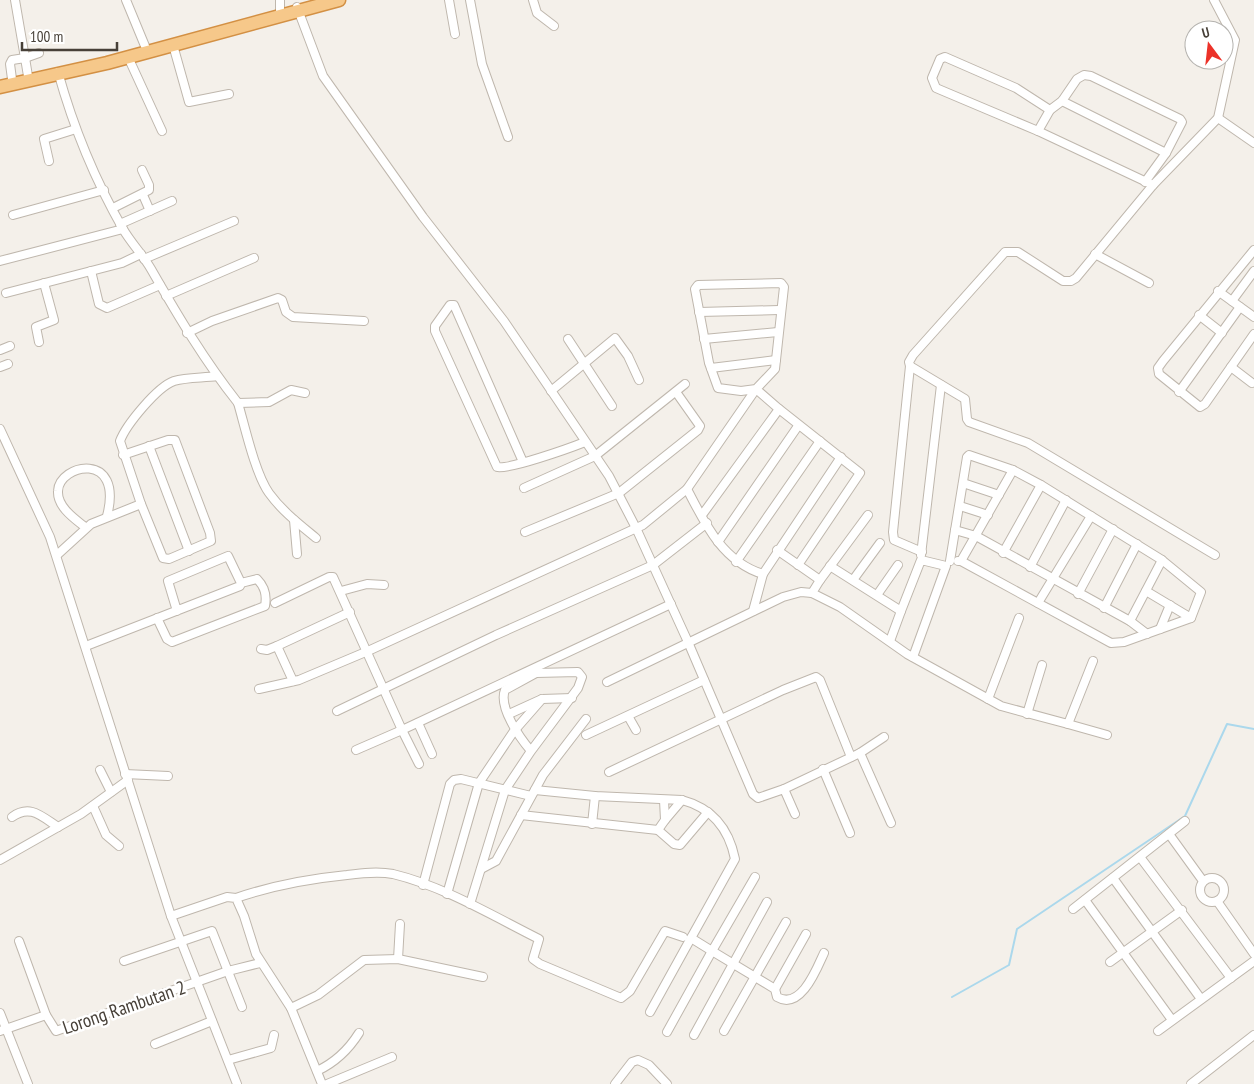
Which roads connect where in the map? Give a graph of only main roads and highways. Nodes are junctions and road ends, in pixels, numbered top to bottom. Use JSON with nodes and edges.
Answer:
{"nodes":[{"id":1,"x":315,"y":0,"type":"edge"},
{"id":2,"x":339,"y":0,"type":"edge"},
{"id":3,"x":280,"y":5,"type":"edge"},
{"id":4,"x":297,"y":8,"type":"junction"},
{"id":5,"x":58,"y":72,"type":"junction"},
{"id":6,"x":6,"y":80,"type":"edge"},
{"id":7,"x":0,"y":87,"type":"edge"}],
"edges":[{"from":1,"to":4,"type":"highway"},
{"from":2,"to":4,"type":"highway"},
{"from":3,"to":4,"type":"highway"},
{"from":3,"to":5,"type":"highway"},
{"from":4,"to":5,"type":"highway"},
{"from":5,"to":6,"type":"highway"},
{"from":5,"to":7,"type":"highway"}]}
